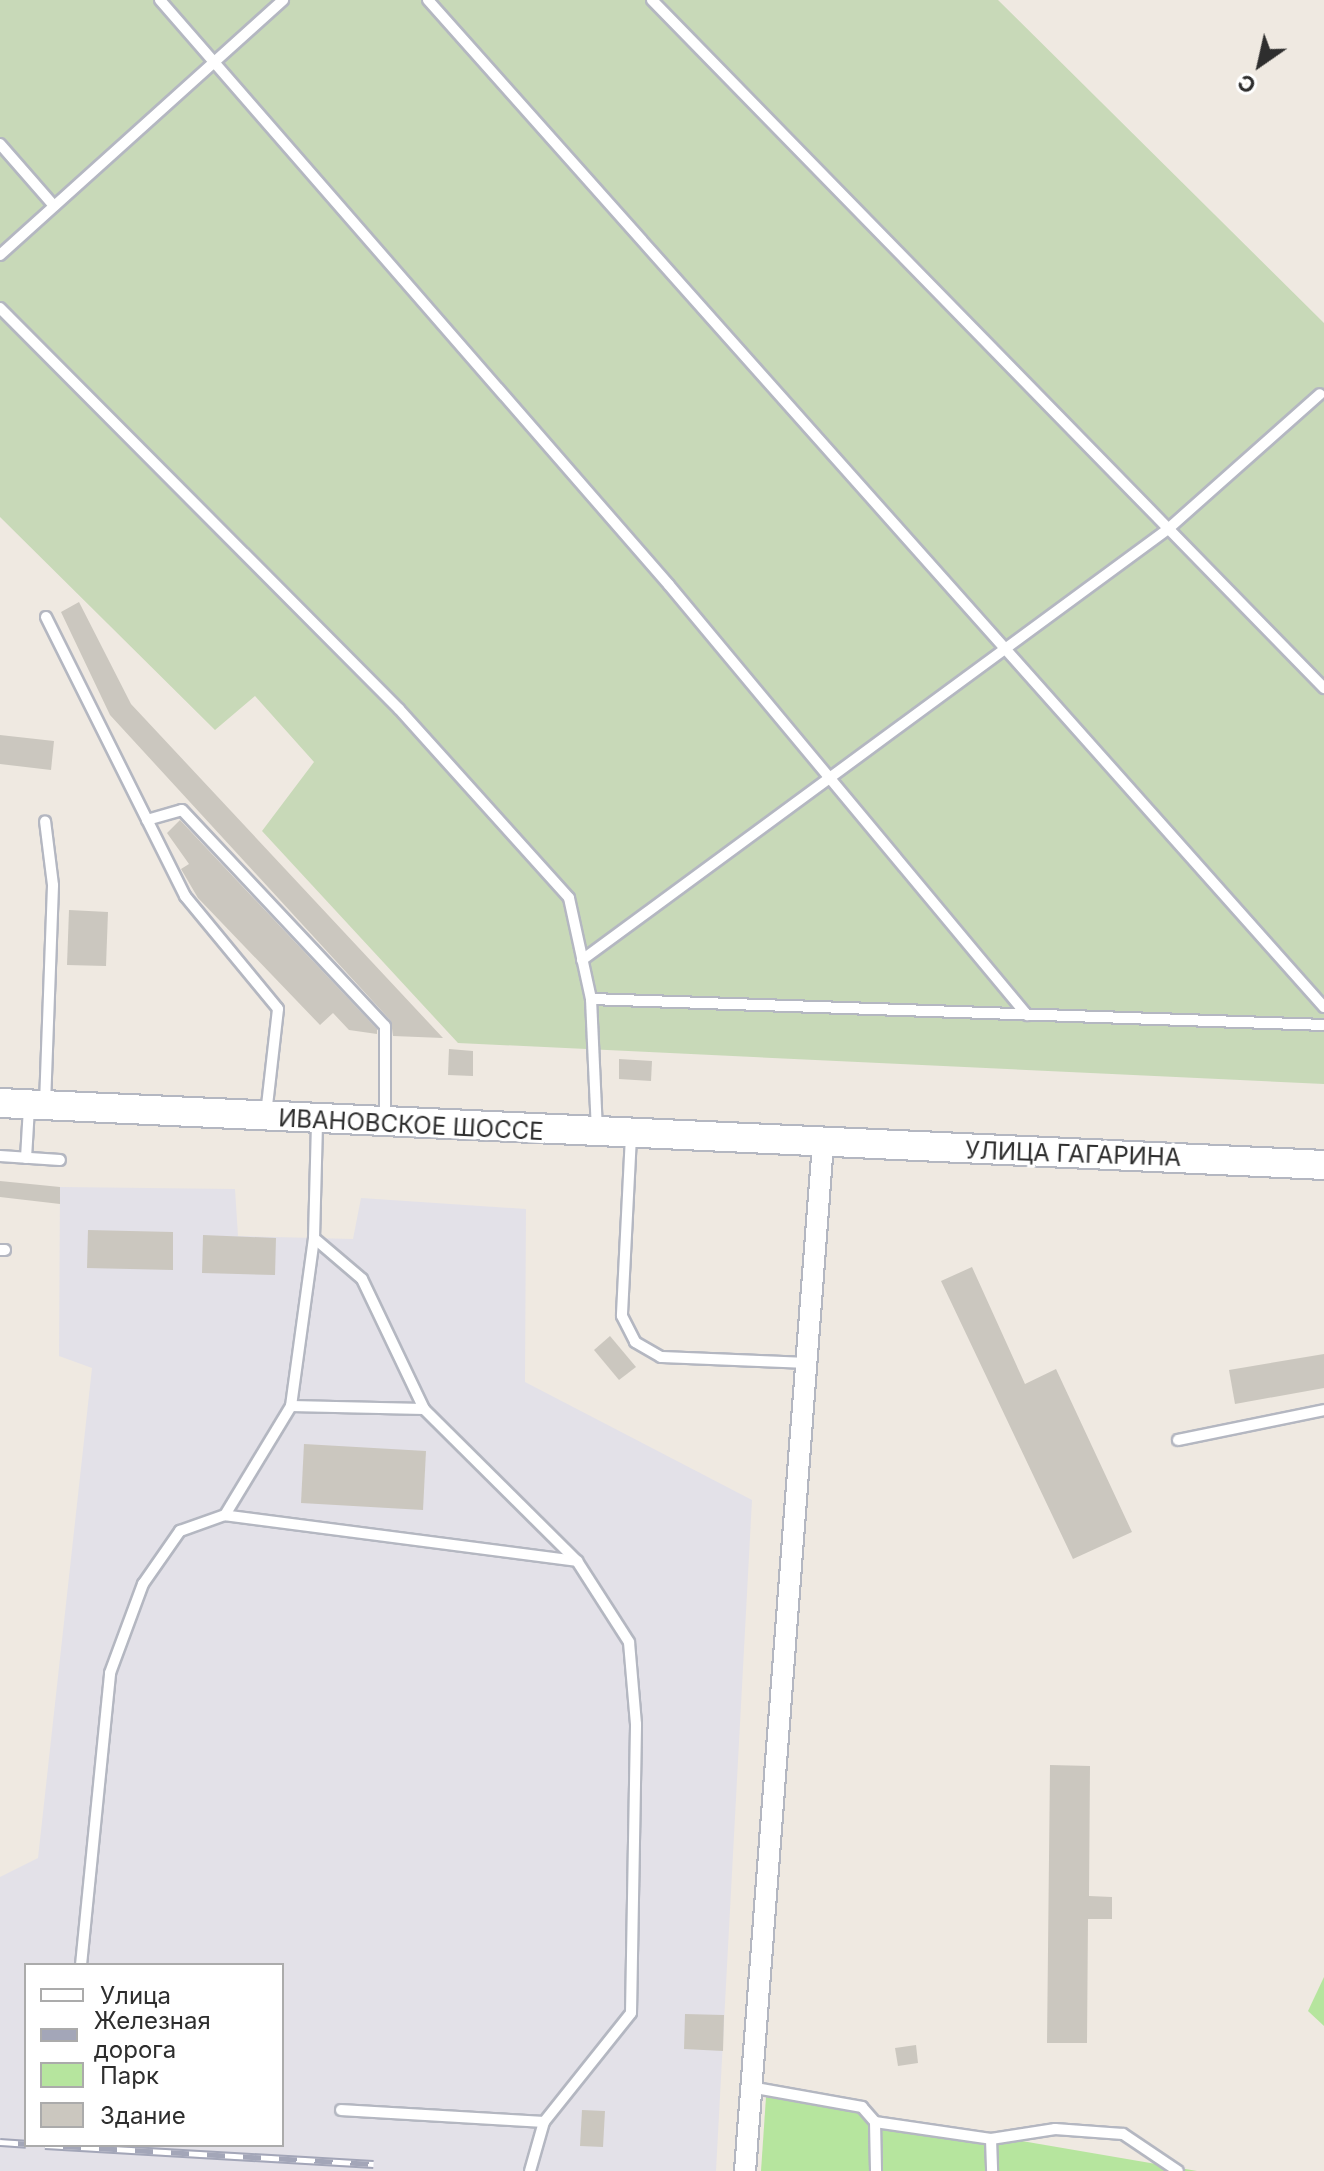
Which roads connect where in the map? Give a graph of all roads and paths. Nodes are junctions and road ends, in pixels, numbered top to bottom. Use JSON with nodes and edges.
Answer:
{"nodes":[{"id":1,"x":160,"y":0,"type":"edge"},
{"id":2,"x":283,"y":0,"type":"edge"},
{"id":3,"x":428,"y":0,"type":"edge"},
{"id":4,"x":652,"y":0,"type":"edge"},
{"id":5,"x":213,"y":63,"type":"junction"},
{"id":6,"x":0,"y":144,"type":"edge"},
{"id":7,"x":54,"y":206,"type":"junction"},
{"id":8,"x":0,"y":255,"type":"edge"},
{"id":9,"x":0,"y":308,"type":"edge"},
{"id":10,"x":1320,"y":394,"type":"dead end"},
{"id":11,"x":1168,"y":529,"type":"junction"},
{"id":12,"x":46,"y":617,"type":"dead end"},
{"id":13,"x":1006,"y":650,"type":"junction"},
{"id":14,"x":1324,"y":688,"type":"edge"},
{"id":15,"x":832,"y":780,"type":"junction"},
{"id":16,"x":147,"y":820,"type":"junction"},
{"id":17,"x":45,"y":821,"type":"dead end"},
{"id":18,"x":582,"y":960,"type":"junction"},
{"id":19,"x":591,"y":999,"type":"junction"},
{"id":20,"x":1324,"y":1007,"type":"edge"},
{"id":21,"x":1027,"y":1015,"type":"junction"},
{"id":22,"x":1324,"y":1025,"type":"edge"},
{"id":23,"x":0,"y":1103,"type":"edge"},
{"id":24,"x":37,"y":1105,"type":"junction"},
{"id":25,"x":266,"y":1117,"type":"junction"},
{"id":26,"x":317,"y":1120,"type":"junction"},
{"id":27,"x":385,"y":1123,"type":"junction"},
{"id":28,"x":598,"y":1134,"type":"junction"},
{"id":29,"x":631,"y":1136,"type":"junction"},
{"id":30,"x":823,"y":1144,"type":"junction"},
{"id":31,"x":0,"y":1156,"type":"edge"},
{"id":32,"x":26,"y":1158,"type":"junction"},
{"id":33,"x":60,"y":1160,"type":"dead end"},
{"id":34,"x":1324,"y":1165,"type":"edge"},
{"id":35,"x":314,"y":1238,"type":"junction"},
{"id":36,"x":811,"y":1363,"type":"junction"},
{"id":37,"x":291,"y":1406,"type":"junction"},
{"id":38,"x":424,"y":1409,"type":"junction"},
{"id":39,"x":1324,"y":1410,"type":"edge"},
{"id":40,"x":1178,"y":1440,"type":"dead end"},
{"id":41,"x":225,"y":1515,"type":"junction"},
{"id":42,"x":577,"y":1561,"type":"junction"},
{"id":43,"x":81,"y":1963,"type":"edge"},
{"id":44,"x":750,"y":2087,"type":"junction"},
{"id":45,"x":341,"y":2110,"type":"dead end"},
{"id":46,"x":544,"y":2122,"type":"junction"},
{"id":47,"x":875,"y":2122,"type":"junction"},
{"id":48,"x":991,"y":2139,"type":"junction"},
{"id":49,"x":530,"y":2171,"type":"edge"},
{"id":50,"x":745,"y":2171,"type":"edge"},
{"id":51,"x":876,"y":2171,"type":"edge"},
{"id":52,"x":992,"y":2171,"type":"edge"},
{"id":53,"x":1178,"y":2171,"type":"edge"}],
"edges":[{"from":1,"to":5,"type":"lane"},
{"from":2,"to":5,"type":"lane"},
{"from":3,"to":13,"type":"lane"},
{"from":4,"to":11,"type":"lane"},
{"from":5,"to":7,"type":"lane"},
{"from":5,"to":15,"type":"lane"},
{"from":6,"to":7,"type":"lane"},
{"from":7,"to":8,"type":"lane"},
{"from":9,"to":18,"type":"lane"},
{"from":10,"to":11,"type":"lane"},
{"from":11,"to":13,"type":"lane"},
{"from":11,"to":14,"type":"lane"},
{"from":12,"to":16,"type":"lane"},
{"from":13,"to":15,"type":"lane"},
{"from":13,"to":20,"type":"lane"},
{"from":15,"to":18,"type":"lane"},
{"from":15,"to":21,"type":"lane"},
{"from":16,"to":25,"type":"lane"},
{"from":16,"to":27,"type":"lane"},
{"from":17,"to":24,"type":"lane"},
{"from":18,"to":19,"type":"lane"},
{"from":19,"to":21,"type":"lane"},
{"from":19,"to":28,"type":"lane"},
{"from":21,"to":22,"type":"lane"},
{"from":23,"to":24,"type":"street","name":"ИВАНОВСКОЕ ШОССЕ"},
{"from":24,"to":25,"type":"street","name":"ИВАНОВСКОЕ ШОССЕ"},
{"from":24,"to":32,"type":"lane"},
{"from":25,"to":26,"type":"street","name":"ИВАНОВСКОЕ ШОССЕ"},
{"from":26,"to":27,"type":"street","name":"ИВАНОВСКОЕ ШОССЕ"},
{"from":26,"to":35,"type":"lane"},
{"from":27,"to":28,"type":"street","name":"ИВАНОВСКОЕ ШОССЕ"},
{"from":28,"to":29,"type":"street","name":"ИВАНОВСКОЕ ШОССЕ"},
{"from":29,"to":30,"type":"street","name":"ИВАНОВСКОЕ ШОССЕ"},
{"from":29,"to":36,"type":"lane"},
{"from":30,"to":34,"type":"street","name":"УЛИЦА ГАГАРИНА"},
{"from":30,"to":36,"type":"street"},
{"from":31,"to":32,"type":"lane"},
{"from":32,"to":33,"type":"lane"},
{"from":35,"to":37,"type":"lane"},
{"from":35,"to":38,"type":"lane"},
{"from":36,"to":44,"type":"street"},
{"from":37,"to":38,"type":"lane"},
{"from":37,"to":41,"type":"lane"},
{"from":38,"to":42,"type":"lane"},
{"from":39,"to":40,"type":"lane"},
{"from":41,"to":42,"type":"lane"},
{"from":41,"to":43,"type":"lane"},
{"from":42,"to":46,"type":"lane"},
{"from":44,"to":47,"type":"lane"},
{"from":44,"to":50,"type":"street"},
{"from":45,"to":46,"type":"lane"},
{"from":46,"to":49,"type":"lane"},
{"from":47,"to":48,"type":"lane"},
{"from":47,"to":51,"type":"lane"},
{"from":48,"to":52,"type":"lane"},
{"from":48,"to":53,"type":"lane"}]}
